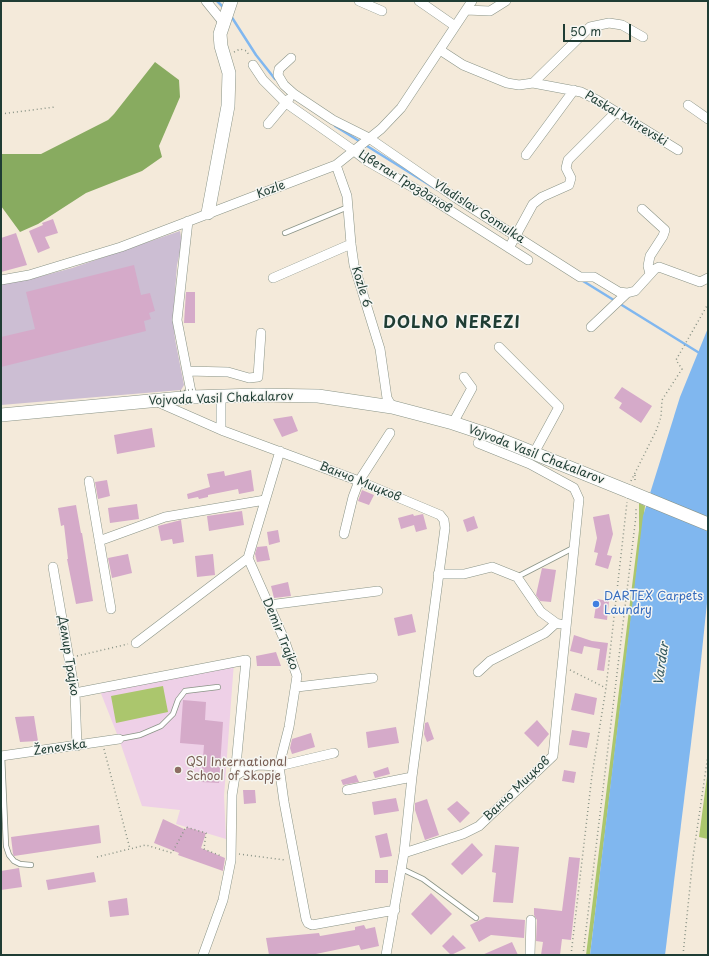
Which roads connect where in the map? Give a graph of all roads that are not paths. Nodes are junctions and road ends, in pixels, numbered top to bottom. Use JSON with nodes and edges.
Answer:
{"nodes":[{"id":1,"x":206,"y":1,"type":"edge"},
{"id":2,"x":231,"y":1,"type":"edge"},
{"id":3,"x":359,"y":1,"type":"edge"},
{"id":4,"x":419,"y":1,"type":"edge"},
{"id":5,"x":472,"y":1,"type":"edge"},
{"id":6,"x":506,"y":1,"type":"edge"},
{"id":7,"x":466,"y":10,"type":"junction"},
{"id":8,"x":382,"y":11,"type":"dead end"},
{"id":9,"x":223,"y":22,"type":"junction"},
{"id":10,"x":455,"y":26,"type":"junction"},
{"id":11,"x":643,"y":37,"type":"dead end"},
{"id":12,"x":440,"y":50,"type":"junction"},
{"id":13,"x":291,"y":58,"type":"dead end"},
{"id":14,"x":254,"y":65,"type":"road end"},
{"id":15,"x":533,"y":83,"type":"junction"},
{"id":16,"x":574,"y":90,"type":"junction"},
{"id":17,"x":294,"y":94,"type":"junction"},
{"id":18,"x":286,"y":103,"type":"junction"},
{"id":19,"x":688,"y":105,"type":"dead end"},
{"id":20,"x":616,"y":112,"type":"junction"},
{"id":21,"x":708,"y":120,"type":"edge"},
{"id":22,"x":268,"y":124,"type":"dead end"},
{"id":23,"x":369,"y":138,"type":"junction"},
{"id":24,"x":354,"y":150,"type":"junction"},
{"id":25,"x":678,"y":150,"type":"dead end"},
{"id":26,"x":526,"y":155,"type":"dead end"},
{"id":27,"x":336,"y":165,"type":"junction"},
{"id":28,"x":429,"y":179,"type":"junction"},
{"id":29,"x":421,"y":192,"type":"junction"},
{"id":30,"x":348,"y":207,"type":"junction"},
{"id":31,"x":642,"y":209,"type":"dead end"},
{"id":32,"x":208,"y":212,"type":"junction"},
{"id":33,"x":188,"y":221,"type":"junction"},
{"id":34,"x":285,"y":233,"type":"dead end"},
{"id":35,"x":517,"y":236,"type":"junction"},
{"id":36,"x":350,"y":244,"type":"junction"},
{"id":37,"x":509,"y":248,"type":"junction"},
{"id":38,"x":528,"y":260,"type":"dead end"},
{"id":39,"x":650,"y":274,"type":"junction"},
{"id":40,"x":273,"y":278,"type":"dead end"},
{"id":41,"x":708,"y":278,"type":"edge"},
{"id":42,"x":1,"y":280,"type":"edge"},
{"id":43,"x":627,"y":293,"type":"junction"},
{"id":44,"x":591,"y":327,"type":"dead end"},
{"id":45,"x":261,"y":333,"type":"dead end"},
{"id":46,"x":499,"y":347,"type":"dead end"},
{"id":47,"x":187,"y":371,"type":"junction"},
{"id":48,"x":464,"y":377,"type":"dead end"},
{"id":49,"x":194,"y":393,"type":"junction"},
{"id":50,"x":221,"y":397,"type":"junction"},
{"id":51,"x":153,"y":401,"type":"junction"},
{"id":52,"x":392,"y":407,"type":"junction"},
{"id":53,"x":1,"y":415,"type":"edge"},
{"id":54,"x":453,"y":423,"type":"junction"},
{"id":55,"x":221,"y":430,"type":"junction"},
{"id":56,"x":390,"y":434,"type":"dead end"},
{"id":57,"x":478,"y":444,"type":"dead end"},
{"id":58,"x":280,"y":451,"type":"junction"},
{"id":59,"x":534,"y":453,"type":"junction"},
{"id":60,"x":89,"y":481,"type":"dead end"},
{"id":61,"x":359,"y":481,"type":"junction"},
{"id":62,"x":265,"y":500,"type":"junction"},
{"id":63,"x":708,"y":524,"type":"edge"},
{"id":64,"x":344,"y":534,"type":"dead end"},
{"id":65,"x":99,"y":541,"type":"junction"},
{"id":66,"x":575,"y":547,"type":"junction"},
{"id":67,"x":248,"y":558,"type":"junction"},
{"id":68,"x":53,"y":567,"type":"dead end"},
{"id":69,"x":438,"y":574,"type":"junction"},
{"id":70,"x":517,"y":577,"type":"junction"},
{"id":71,"x":378,"y":591,"type":"dead end"},
{"id":72,"x":269,"y":605,"type":"junction"},
{"id":73,"x":111,"y":609,"type":"dead end"},
{"id":74,"x":556,"y":623,"type":"junction"},
{"id":75,"x":565,"y":625,"type":"junction"},
{"id":76,"x":136,"y":642,"type":"road end"},
{"id":77,"x":478,"y":672,"type":"dead end"},
{"id":78,"x":373,"y":678,"type":"dead end"},
{"id":79,"x":218,"y":687,"type":"dead end"},
{"id":80,"x":297,"y":687,"type":"junction"},
{"id":81,"x":75,"y":693,"type":"junction"},
{"id":82,"x":119,"y":739,"type":"joint"},
{"id":83,"x":76,"y":746,"type":"junction"},
{"id":84,"x":334,"y":753,"type":"dead end"},
{"id":85,"x":1,"y":755,"type":"edge"},
{"id":86,"x":279,"y":766,"type":"junction"},
{"id":87,"x":235,"y":776,"type":"junction"},
{"id":88,"x":412,"y":777,"type":"junction"},
{"id":89,"x":347,"y":790,"type":"dead end"},
{"id":90,"x":404,"y":853,"type":"junction"},
{"id":91,"x":31,"y":865,"type":"dead end"},
{"id":92,"x":402,"y":869,"type":"junction"},
{"id":93,"x":395,"y":910,"type":"junction"},
{"id":94,"x":476,"y":918,"type":"dead end"},
{"id":95,"x":531,"y":920,"type":"dead end"},
{"id":96,"x":203,"y":955,"type":"edge"},
{"id":97,"x":386,"y":955,"type":"edge"},
{"id":98,"x":530,"y":955,"type":"edge"}],
"edges":[{"from":1,"to":9,"type":"street"},
{"from":2,"to":9,"type":"street"},
{"from":3,"to":8,"type":"street"},
{"from":4,"to":10,"type":"street"},
{"from":5,"to":7,"type":"street","name":"Kozle"},
{"from":6,"to":7,"type":"street"},
{"from":7,"to":10,"type":"street","name":"Kozle"},
{"from":9,"to":32,"type":"street"},
{"from":10,"to":12,"type":"street","name":"Kozle"},
{"from":11,"to":15,"type":"street"},
{"from":12,"to":15,"type":"street","name":"Paskal Mitrevski"},
{"from":12,"to":23,"type":"street","name":"Kozle"},
{"from":13,"to":17,"type":"street","name":"Vladislav Gomulka"},
{"from":14,"to":18,"type":"street","name":"Цветан Грозданов"},
{"from":15,"to":16,"type":"street","name":"Paskal Mitrevski"},
{"from":16,"to":20,"type":"street","name":"Paskal Mitrevski"},
{"from":16,"to":26,"type":"street"},
{"from":17,"to":18,"type":"street"},
{"from":17,"to":23,"type":"street","name":"Vladislav Gomulka"},
{"from":18,"to":22,"type":"street"},
{"from":18,"to":24,"type":"street","name":"Цветан Грозданов"},
{"from":19,"to":21,"type":"street"},
{"from":20,"to":25,"type":"street","name":"Paskal Mitrevski"},
{"from":20,"to":35,"type":"street"},
{"from":23,"to":24,"type":"street","name":"Kozle"},
{"from":23,"to":28,"type":"street","name":"Vladislav Gomulka"},
{"from":24,"to":27,"type":"street","name":"Kozle"},
{"from":24,"to":29,"type":"street","name":"Цветан Грозданов"},
{"from":27,"to":30,"type":"street","name":"Kozle 6"},
{"from":27,"to":32,"type":"street","name":"Kozle"},
{"from":28,"to":29,"type":"street"},
{"from":28,"to":35,"type":"street","name":"Vladislav Gomulka"},
{"from":29,"to":37,"type":"street","name":"Цветан Грозданов"},
{"from":30,"to":34,"type":"lane"},
{"from":30,"to":36,"type":"street","name":"Kozle 6"},
{"from":31,"to":39,"type":"street"},
{"from":32,"to":33,"type":"street","name":"Kozle"},
{"from":33,"to":42,"type":"street","name":"Kozle"},
{"from":33,"to":47,"type":"street"},
{"from":35,"to":37,"type":"street"},
{"from":35,"to":43,"type":"street","name":"Vladislav Gomulka"},
{"from":36,"to":40,"type":"street"},
{"from":36,"to":52,"type":"street","name":"Kozle 6"},
{"from":37,"to":38,"type":"street","name":"Цветан Грозданов"},
{"from":39,"to":41,"type":"street"},
{"from":39,"to":43,"type":"street"},
{"from":43,"to":44,"type":"street"},
{"from":45,"to":47,"type":"street"},
{"from":46,"to":59,"type":"street"},
{"from":47,"to":49,"type":"street"},
{"from":48,"to":54,"type":"street"},
{"from":49,"to":50,"type":"street","name":"Vojvoda Vasil Chakalarov"},
{"from":49,"to":51,"type":"street","name":"Vojvoda Vasil Chakalarov"},
{"from":50,"to":52,"type":"street","name":"Vojvoda Vasil Chakalarov"},
{"from":50,"to":55,"type":"street"},
{"from":51,"to":53,"type":"street","name":"Vojvoda Vasil Chakalarov"},
{"from":51,"to":55,"type":"street","name":"Ванчо Мицков"},
{"from":52,"to":54,"type":"street","name":"Vojvoda Vasil Chakalarov"},
{"from":54,"to":59,"type":"street","name":"Vojvoda Vasil Chakalarov"},
{"from":55,"to":58,"type":"street","name":"Ванчо Мицков"},
{"from":56,"to":61,"type":"street"},
{"from":57,"to":66,"type":"street","name":"Ванчо Мицков"},
{"from":58,"to":61,"type":"street","name":"Ванчо Мицков"},
{"from":58,"to":62,"type":"street"},
{"from":59,"to":63,"type":"street","name":"Vojvoda Vasil Chakalarov","bridge":true},
{"from":60,"to":65,"type":"street"},
{"from":61,"to":64,"type":"street"},
{"from":61,"to":69,"type":"street","name":"Ванчо Мицков"},
{"from":62,"to":65,"type":"street"},
{"from":62,"to":67,"type":"street"},
{"from":65,"to":73,"type":"street"},
{"from":66,"to":70,"type":"lane"},
{"from":66,"to":75,"type":"street","name":"Ванчо Мицков"},
{"from":67,"to":72,"type":"street","name":"Demir Trajko"},
{"from":67,"to":76,"type":"street"},
{"from":68,"to":81,"type":"street","name":"Демир Трајко"},
{"from":69,"to":70,"type":"street"},
{"from":69,"to":88,"type":"street","name":"Ванчо Мицков"},
{"from":70,"to":74,"type":"street"},
{"from":71,"to":72,"type":"street"},
{"from":72,"to":80,"type":"street","name":"Demir Trajko"},
{"from":74,"to":75,"type":"street"},
{"from":74,"to":77,"type":"street"},
{"from":75,"to":90,"type":"street","name":"Ванчо Мицков"},
{"from":78,"to":80,"type":"street"},
{"from":79,"to":82,"type":"lane"},
{"from":80,"to":86,"type":"street","name":"Demir Trajko"},
{"from":81,"to":83,"type":"street","name":"Демир Трајко"},
{"from":81,"to":87,"type":"street"},
{"from":82,"to":83,"type":"street","name":"Ženevska"},
{"from":83,"to":85,"type":"street","name":"Ženevska"},
{"from":84,"to":86,"type":"street"},
{"from":85,"to":91,"type":"lane"},
{"from":86,"to":87,"type":"street"},
{"from":86,"to":93,"type":"street","name":"Demir Trajko"},
{"from":87,"to":96,"type":"street"},
{"from":88,"to":89,"type":"street"},
{"from":88,"to":90,"type":"street","name":"Ванчо Мицков"},
{"from":90,"to":92,"type":"street","name":"Ванчо Мицков"},
{"from":92,"to":93,"type":"street","name":"Ванчо Мицков"},
{"from":92,"to":94,"type":"lane"},
{"from":93,"to":97,"type":"street","name":"Ванчо Мицков"},
{"from":95,"to":98,"type":"street"}]}
